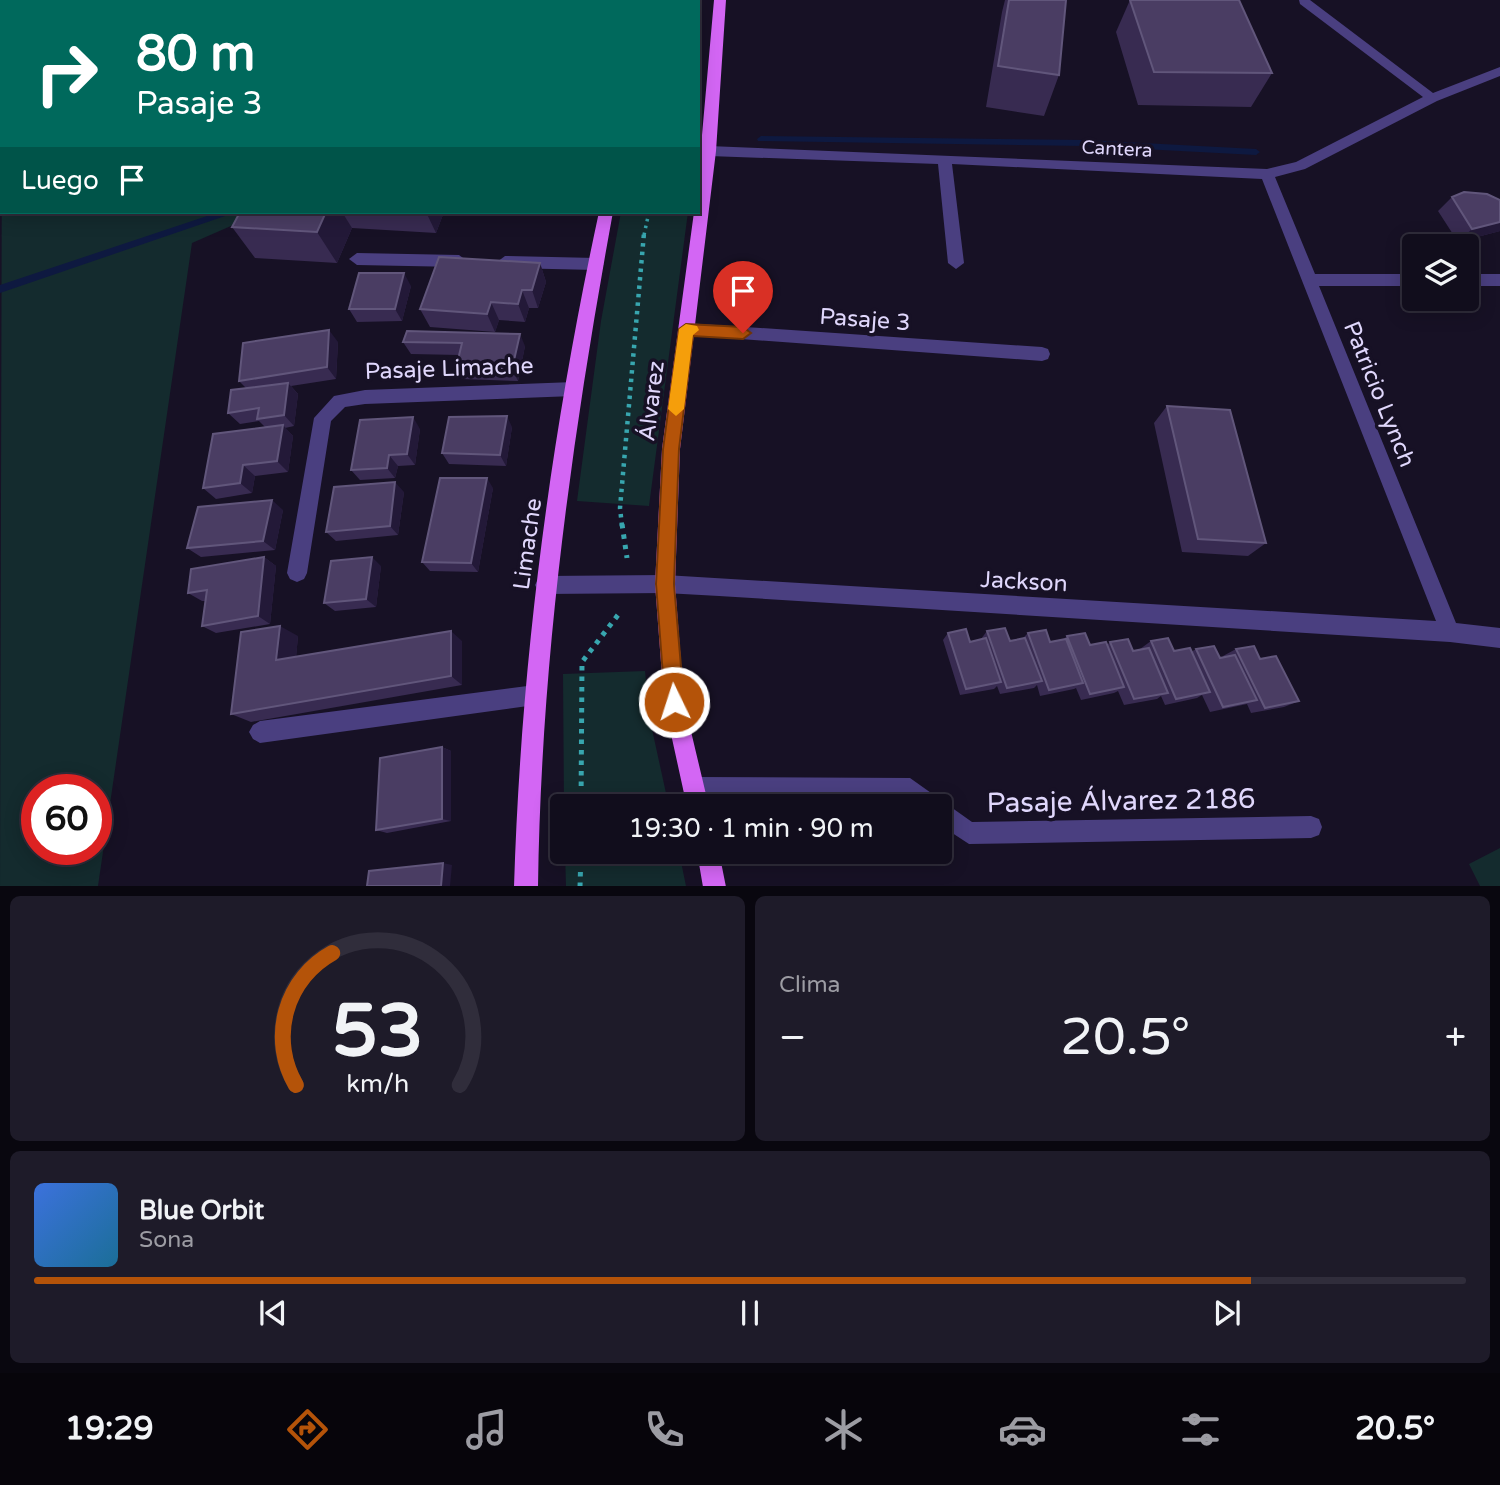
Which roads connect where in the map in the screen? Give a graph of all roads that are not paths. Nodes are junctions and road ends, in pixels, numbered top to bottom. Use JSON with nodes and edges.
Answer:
{"nodes":[{"id":1,"x":720,"y":0,"type":"edge"},
{"id":2,"x":1304,"y":1,"type":"edge"},
{"id":3,"x":1500,"y":71,"type":"edge"},
{"id":4,"x":1432,"y":97,"type":"junction"},
{"id":5,"x":709,"y":151,"type":"junction"},
{"id":6,"x":944,"y":159,"type":"junction"},
{"id":7,"x":1267,"y":174,"type":"junction"},
{"id":8,"x":606,"y":214,"type":"edge"},
{"id":9,"x":357,"y":259,"type":"dead end"},
{"id":10,"x":956,"y":263,"type":"dead end"},
{"id":11,"x":596,"y":264,"type":"junction"},
{"id":12,"x":1402,"y":280,"type":"edge"},
{"id":13,"x":1479,"y":280,"type":"edge"},
{"id":14,"x":1500,"y":280,"type":"edge"},
{"id":15,"x":1311,"y":281,"type":"junction"},
{"id":16,"x":686,"y":329,"type":"junction"},
{"id":17,"x":1042,"y":354,"type":"dead end"},
{"id":18,"x":574,"y":389,"type":"junction"},
{"id":19,"x":297,"y":573,"type":"dead end"},
{"id":20,"x":665,"y":584,"type":"junction"},
{"id":21,"x":545,"y":585,"type":"junction"},
{"id":22,"x":1450,"y":632,"type":"junction"},
{"id":23,"x":1500,"y":638,"type":"edge"},
{"id":24,"x":535,"y":695,"type":"junction"},
{"id":25,"x":260,"y":732,"type":"edge"},
{"id":26,"x":695,"y":794,"type":"edge"},
{"id":27,"x":708,"y":794,"type":"edge"},
{"id":28,"x":917,"y":794,"type":"edge"},
{"id":29,"x":952,"y":820,"type":"edge"},
{"id":30,"x":1311,"y":827,"type":"dead end"},
{"id":31,"x":710,"y":864,"type":"edge"},
{"id":32,"x":526,"y":886,"type":"edge"},
{"id":33,"x":715,"y":886,"type":"edge"}],
"edges":[{"from":1,"to":5,"type":"main road","name":"Álvarez"},
{"from":2,"to":4,"type":"street"},
{"from":3,"to":4,"type":"street","name":"Cantera"},
{"from":4,"to":7,"type":"street","name":"Cantera"},
{"from":5,"to":6,"type":"street","name":"Cantera"},
{"from":5,"to":16,"type":"main road","name":"Álvarez"},
{"from":6,"to":7,"type":"street","name":"Cantera"},
{"from":6,"to":10,"type":"street"},
{"from":7,"to":15,"type":"street","name":"Patricio Lynch"},
{"from":8,"to":11,"type":"main road","name":"Limache"},
{"from":9,"to":11,"type":"street"},
{"from":11,"to":18,"type":"main road","name":"Limache"},
{"from":12,"to":15,"type":"street"},
{"from":13,"to":14,"type":"street"},
{"from":15,"to":22,"type":"street","name":"Patricio Lynch"},
{"from":16,"to":17,"type":"street","name":"Pasaje 3"},
{"from":16,"to":20,"type":"main road","name":"Álvarez"},
{"from":18,"to":19,"type":"street","name":"Pasaje Limache"},
{"from":18,"to":21,"type":"main road","name":"Limache"},
{"from":20,"to":21,"type":"street","name":"Jackson"},
{"from":20,"to":22,"type":"street","name":"Jackson"},
{"from":20,"to":26,"type":"main road","name":"Álvarez"},
{"from":21,"to":24,"type":"main road","name":"Limache"},
{"from":22,"to":23,"type":"street","name":"Jackson"},
{"from":24,"to":25,"type":"street"},
{"from":24,"to":32,"type":"main road","name":"Limache"},
{"from":27,"to":28,"type":"street"},
{"from":29,"to":30,"type":"street","name":"Pasaje Álvarez 2186"},
{"from":31,"to":33,"type":"main road"}]}
